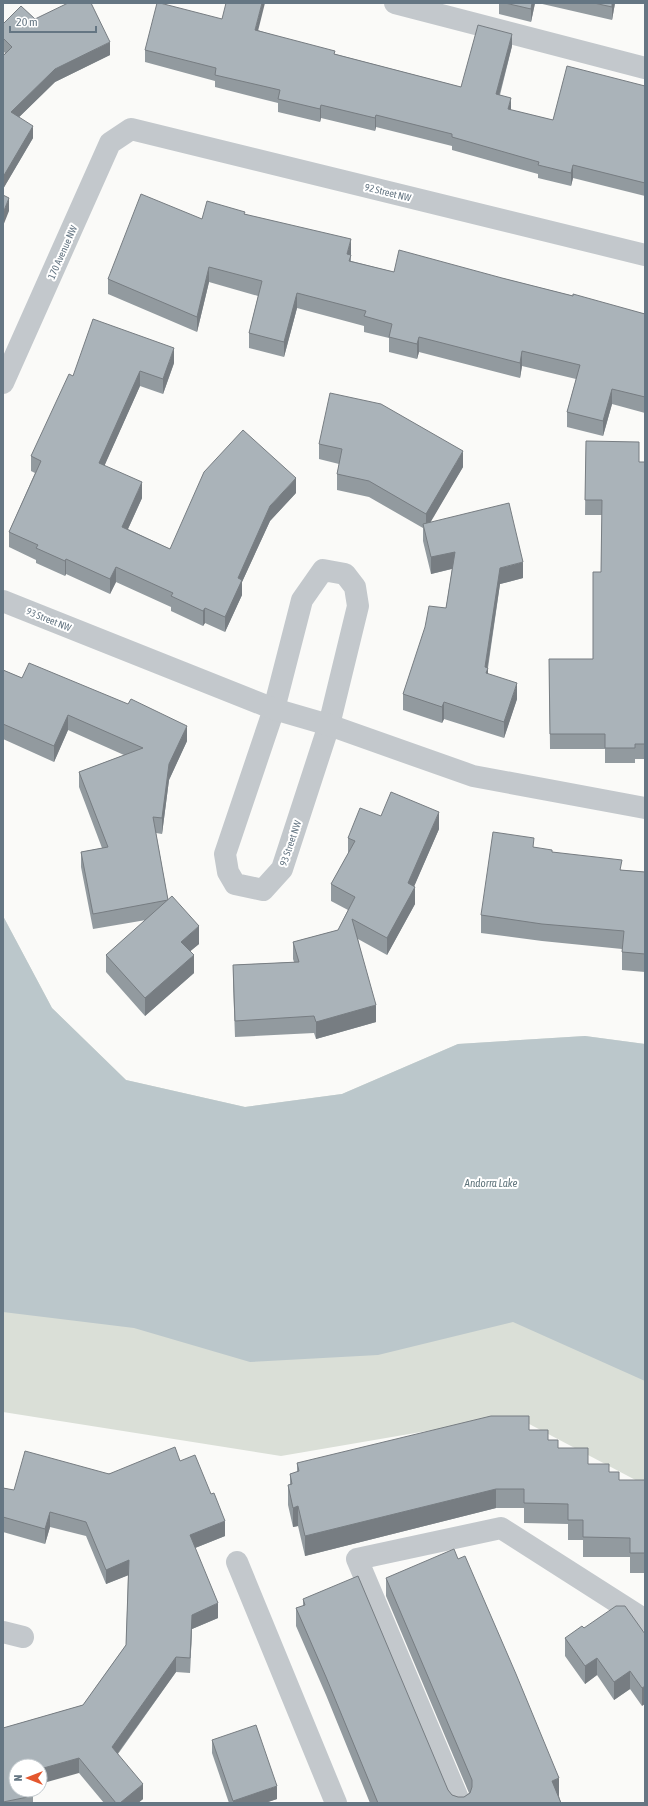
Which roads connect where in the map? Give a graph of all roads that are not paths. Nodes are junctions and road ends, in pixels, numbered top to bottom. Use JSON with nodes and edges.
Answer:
{"nodes":[{"id":1,"x":394,"y":3,"type":"edge"},
{"id":2,"x":645,"y":68,"type":"edge"},
{"id":3,"x":131,"y":129,"type":"joint"},
{"id":4,"x":645,"y":255,"type":"edge"},
{"id":5,"x":3,"y":383,"type":"edge"},
{"id":6,"x":3,"y":601,"type":"edge"},
{"id":7,"x":274,"y":709,"type":"junction"},
{"id":8,"x":329,"y":725,"type":"junction"},
{"id":9,"x":645,"y":808,"type":"edge"},
{"id":10,"x":237,"y":1562,"type":"dead end"},
{"id":11,"x":645,"y":1620,"type":"edge"},
{"id":12,"x":336,"y":1803,"type":"edge"},
{"id":13,"x":460,"y":1803,"type":"edge"}],
"edges":[{"from":1,"to":2,"type":"street"},
{"from":3,"to":4,"type":"street","name":"92 Street NW"},
{"from":3,"to":5,"type":"street","name":"170 Avenue NW"},
{"from":6,"to":7,"type":"street","name":"93 Street NW"},
{"from":7,"to":8,"type":"street","name":"93 Street NW"},
{"from":7,"to":8,"type":"street","name":"93 Street NW"},
{"from":7,"to":8,"type":"street","name":"93 Street NW"},
{"from":8,"to":9,"type":"street","name":"93 Street NW"},
{"from":10,"to":12,"type":"street"},
{"from":11,"to":13,"type":"street"}]}
